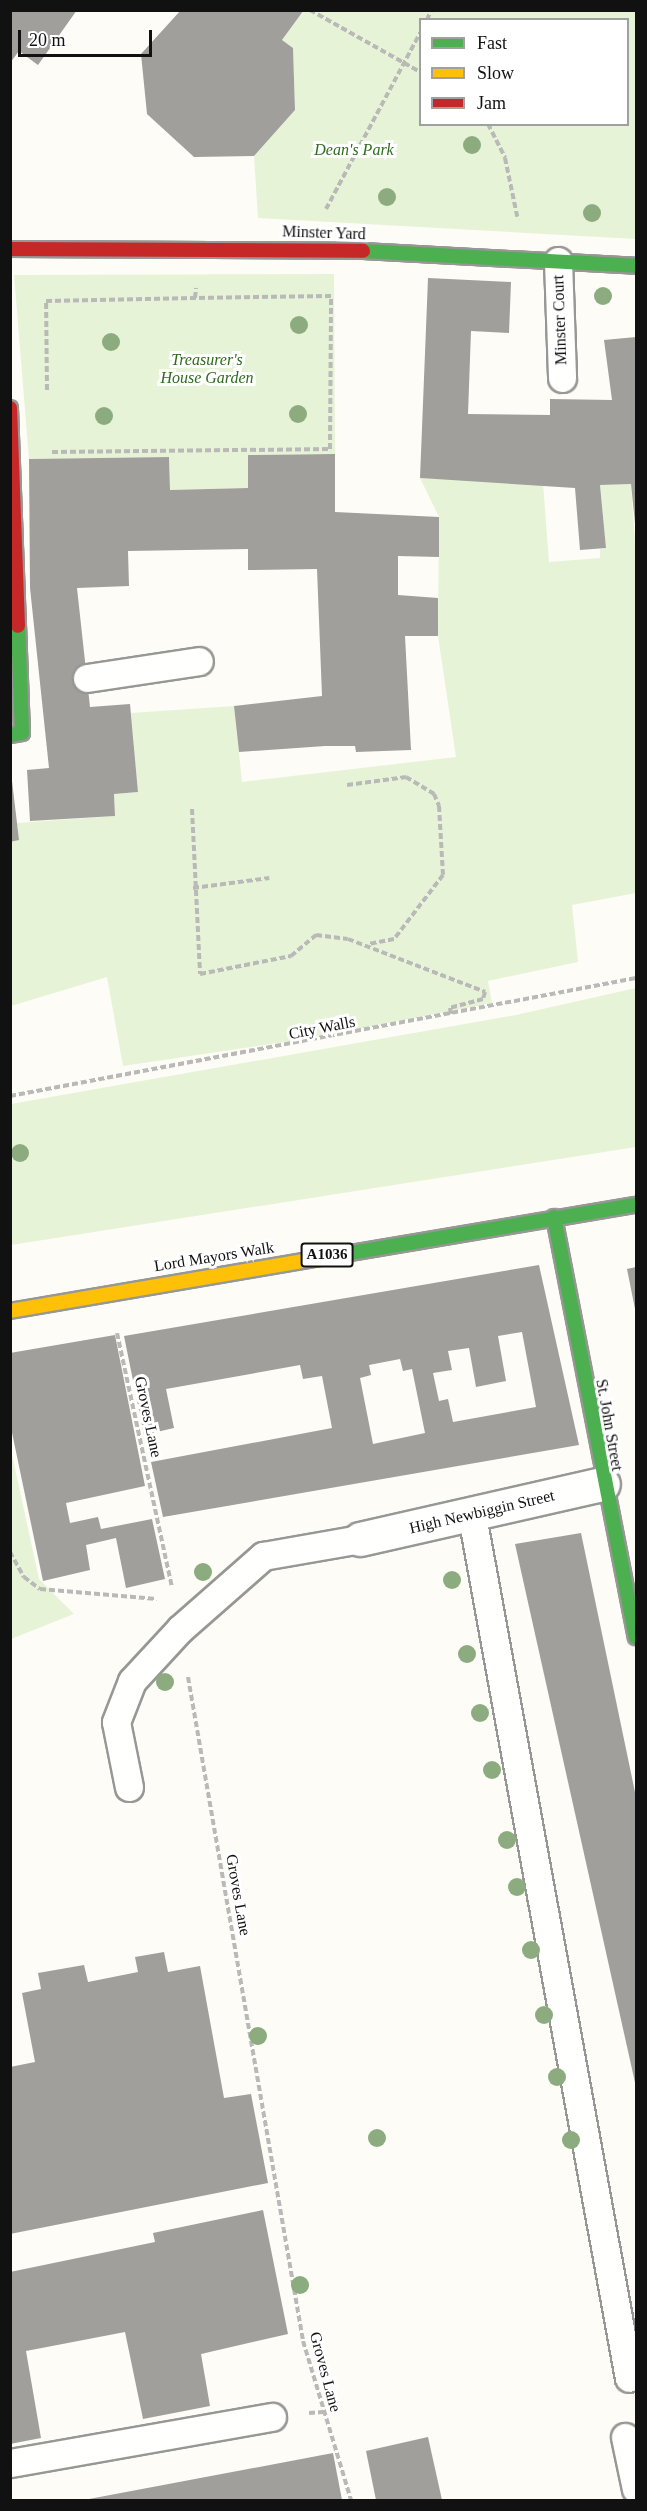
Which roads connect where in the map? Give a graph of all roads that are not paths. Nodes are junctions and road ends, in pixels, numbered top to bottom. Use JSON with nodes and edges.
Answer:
{"nodes":[{"id":1,"x":10,"y":249,"type":"edge"},
{"id":2,"x":558,"y":261,"type":"junction"},
{"id":3,"x":636,"y":266,"type":"edge"},
{"id":4,"x":562,"y":378,"type":"dead end"},
{"id":5,"x":10,"y":408,"type":"edge"},
{"id":6,"x":199,"y":661,"type":"dead end"},
{"id":7,"x":87,"y":678,"type":"dead end"},
{"id":8,"x":10,"y":735,"type":"edge"},
{"id":9,"x":636,"y":1205,"type":"edge"},
{"id":10,"x":554,"y":1217,"type":"junction"},
{"id":11,"x":10,"y":1311,"type":"edge"},
{"id":12,"x":603,"y":1484,"type":"junction"},
{"id":13,"x":472,"y":1516,"type":"junction"},
{"id":14,"x":360,"y":1539,"type":"joint"},
{"id":15,"x":636,"y":1638,"type":"edge"},
{"id":16,"x":129,"y":1787,"type":"dead end"},
{"id":17,"x":628,"y":2378,"type":"dead end"},
{"id":18,"x":272,"y":2417,"type":"dead end"},
{"id":19,"x":625,"y":2437,"type":"dead end"},
{"id":20,"x":10,"y":2463,"type":"edge"},
{"id":21,"x":636,"y":2489,"type":"edge"}],
"edges":[{"from":1,"to":2,"type":"street","name":"Minster Yard"},
{"from":2,"to":3,"type":"street","name":"Minster Yard"},
{"from":2,"to":4,"type":"lane","name":"Minster Court"},
{"from":5,"to":8,"type":"street"},
{"from":6,"to":7,"type":"lane"},
{"from":9,"to":10,"type":"street","name":"Lord Mayors Walk","number":"A1036"},
{"from":10,"to":11,"type":"street","name":"Lord Mayors Walk","number":"A1036"},
{"from":10,"to":12,"type":"street","name":"St. John Street"},
{"from":12,"to":13,"type":"street","name":"High Newbiggin Street"},
{"from":12,"to":15,"type":"street","name":"St. John Street"},
{"from":13,"to":14,"type":"street","name":"High Newbiggin Street"},
{"from":13,"to":17,"type":"lane"},
{"from":14,"to":16,"type":"lane"},
{"from":18,"to":20,"type":"lane"},
{"from":19,"to":21,"type":"lane"}]}
